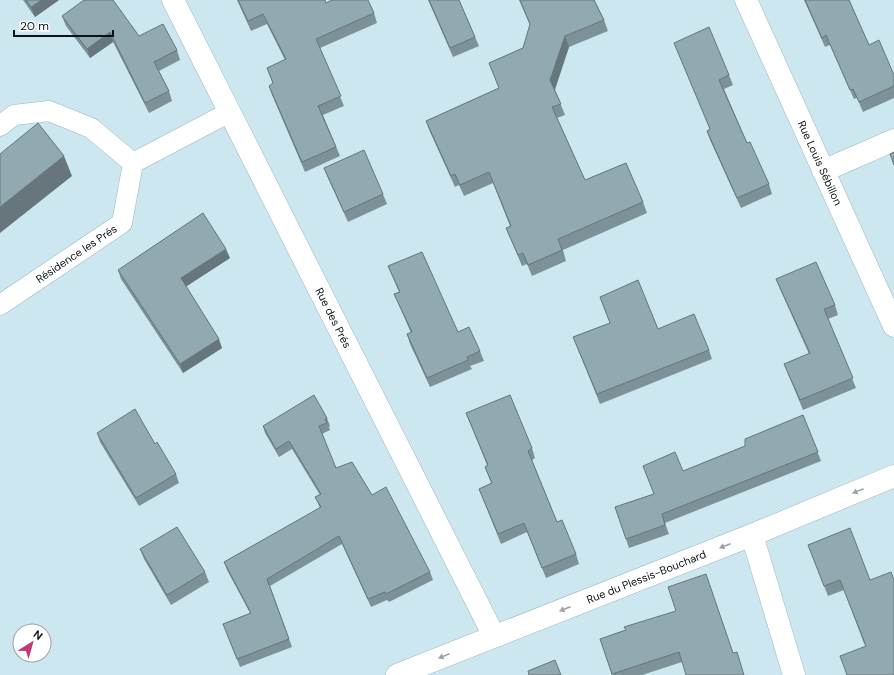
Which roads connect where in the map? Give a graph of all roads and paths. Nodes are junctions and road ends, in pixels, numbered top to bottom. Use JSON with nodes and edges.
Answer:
{"nodes":[{"id":1,"x":173,"y":0,"type":"edge"},
{"id":2,"x":746,"y":0,"type":"edge"},
{"id":3,"x":230,"y":112,"type":"junction"},
{"id":4,"x":0,"y":126,"type":"edge"},
{"id":5,"x":894,"y":140,"type":"edge"},
{"id":6,"x":133,"y":164,"type":"junction"},
{"id":7,"x":824,"y":171,"type":"junction"},
{"id":8,"x":0,"y":304,"type":"edge"},
{"id":9,"x":894,"y":326,"type":"edge"},
{"id":10,"x":894,"y":476,"type":"edge"},
{"id":11,"x":752,"y":535,"type":"junction"},
{"id":12,"x":494,"y":636,"type":"junction"},
{"id":13,"x":397,"y":675,"type":"edge"},
{"id":14,"x":794,"y":675,"type":"edge"}],
"edges":[{"from":1,"to":3,"type":"street","name":"Rue des Prés"},
{"from":2,"to":7,"type":"street","name":"Rue Louis Sébillon"},
{"from":3,"to":6,"type":"lane"},
{"from":3,"to":12,"type":"street","name":"Rue des Prés"},
{"from":4,"to":6,"type":"lane"},
{"from":5,"to":7,"type":"street"},
{"from":6,"to":8,"type":"lane","name":"Résidence les Prés"},
{"from":7,"to":9,"type":"street","name":"Rue Louis Sébillon"},
{"from":10,"to":11,"type":"street","name":"Rue du Plessis-Bouchard","one_way":true},
{"from":11,"to":12,"type":"street","name":"Rue du Plessis-Bouchard","one_way":true},
{"from":11,"to":14,"type":"street"},
{"from":12,"to":13,"type":"street","name":"Rue du Plessis-Bouchard","one_way":true}]}
